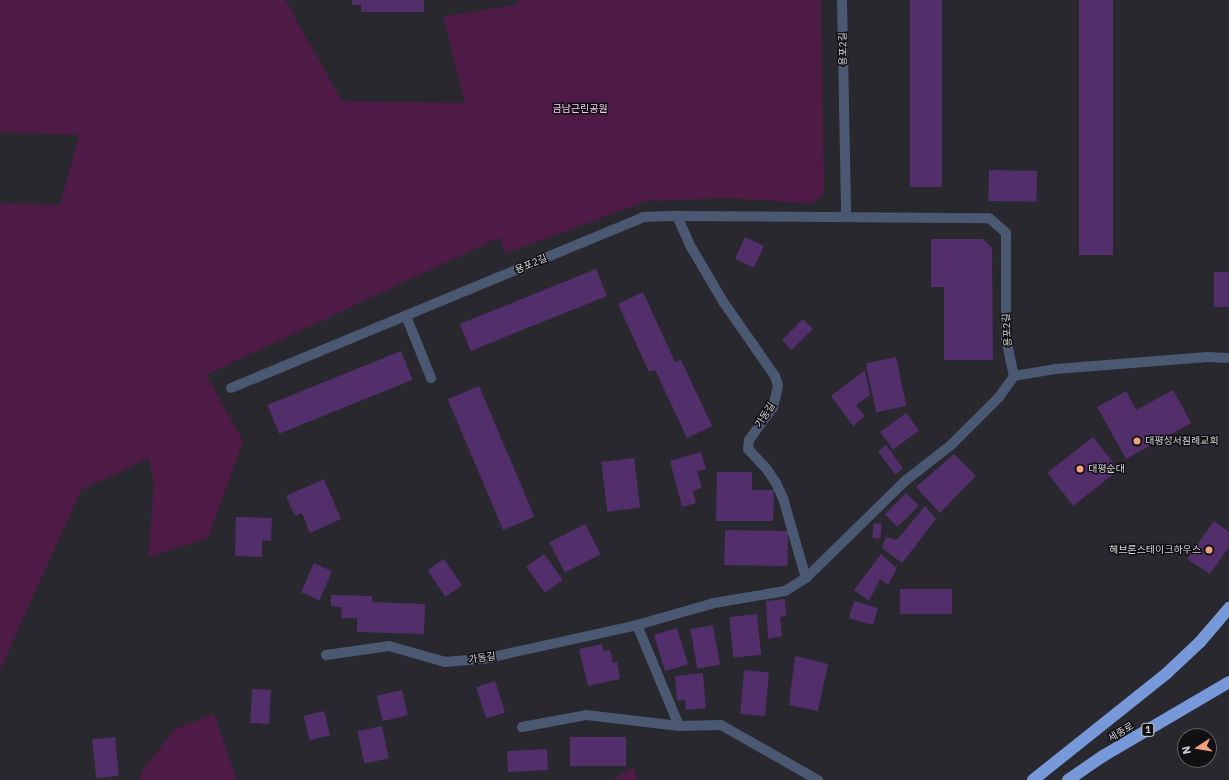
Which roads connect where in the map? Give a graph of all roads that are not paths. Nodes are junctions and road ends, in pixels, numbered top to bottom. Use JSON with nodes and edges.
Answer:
{"nodes":[{"id":1,"x":842,"y":0,"type":"edge"},
{"id":2,"x":677,"y":216,"type":"junction"},
{"id":3,"x":846,"y":217,"type":"junction"},
{"id":4,"x":406,"y":316,"type":"junction"},
{"id":5,"x":1229,"y":358,"type":"edge"},
{"id":6,"x":1014,"y":376,"type":"junction"},
{"id":7,"x":431,"y":378,"type":"dead end"},
{"id":8,"x":231,"y":388,"type":"dead end"},
{"id":9,"x":806,"y":578,"type":"junction"},
{"id":10,"x":1229,"y":608,"type":"edge"},
{"id":11,"x":637,"y":625,"type":"junction"},
{"id":12,"x":326,"y":655,"type":"dead end"},
{"id":13,"x":1229,"y":682,"type":"edge"},
{"id":14,"x":679,"y":726,"type":"junction"},
{"id":15,"x":522,"y":727,"type":"dead end"},
{"id":16,"x":818,"y":780,"type":"edge"},
{"id":17,"x":1033,"y":780,"type":"edge"},
{"id":18,"x":1068,"y":780,"type":"edge"}],
"edges":[{"from":1,"to":3,"type":"street","name":"용포2길"},
{"from":2,"to":3,"type":"street","name":"용포2길"},
{"from":2,"to":4,"type":"street","name":"용포2길"},
{"from":2,"to":9,"type":"street","name":"가동길"},
{"from":3,"to":6,"type":"street","name":"용포2길"},
{"from":4,"to":7,"type":"street"},
{"from":4,"to":8,"type":"street","name":"용포2길"},
{"from":5,"to":6,"type":"street"},
{"from":6,"to":9,"type":"street","name":"가동길"},
{"from":9,"to":11,"type":"street","name":"가동길"},
{"from":10,"to":17,"type":"highway"},
{"from":11,"to":12,"type":"street","name":"가동길"},
{"from":11,"to":14,"type":"street"},
{"from":13,"to":18,"type":"highway","name":"세종로","number":"1"},
{"from":14,"to":15,"type":"street"},
{"from":14,"to":16,"type":"street"}]}
